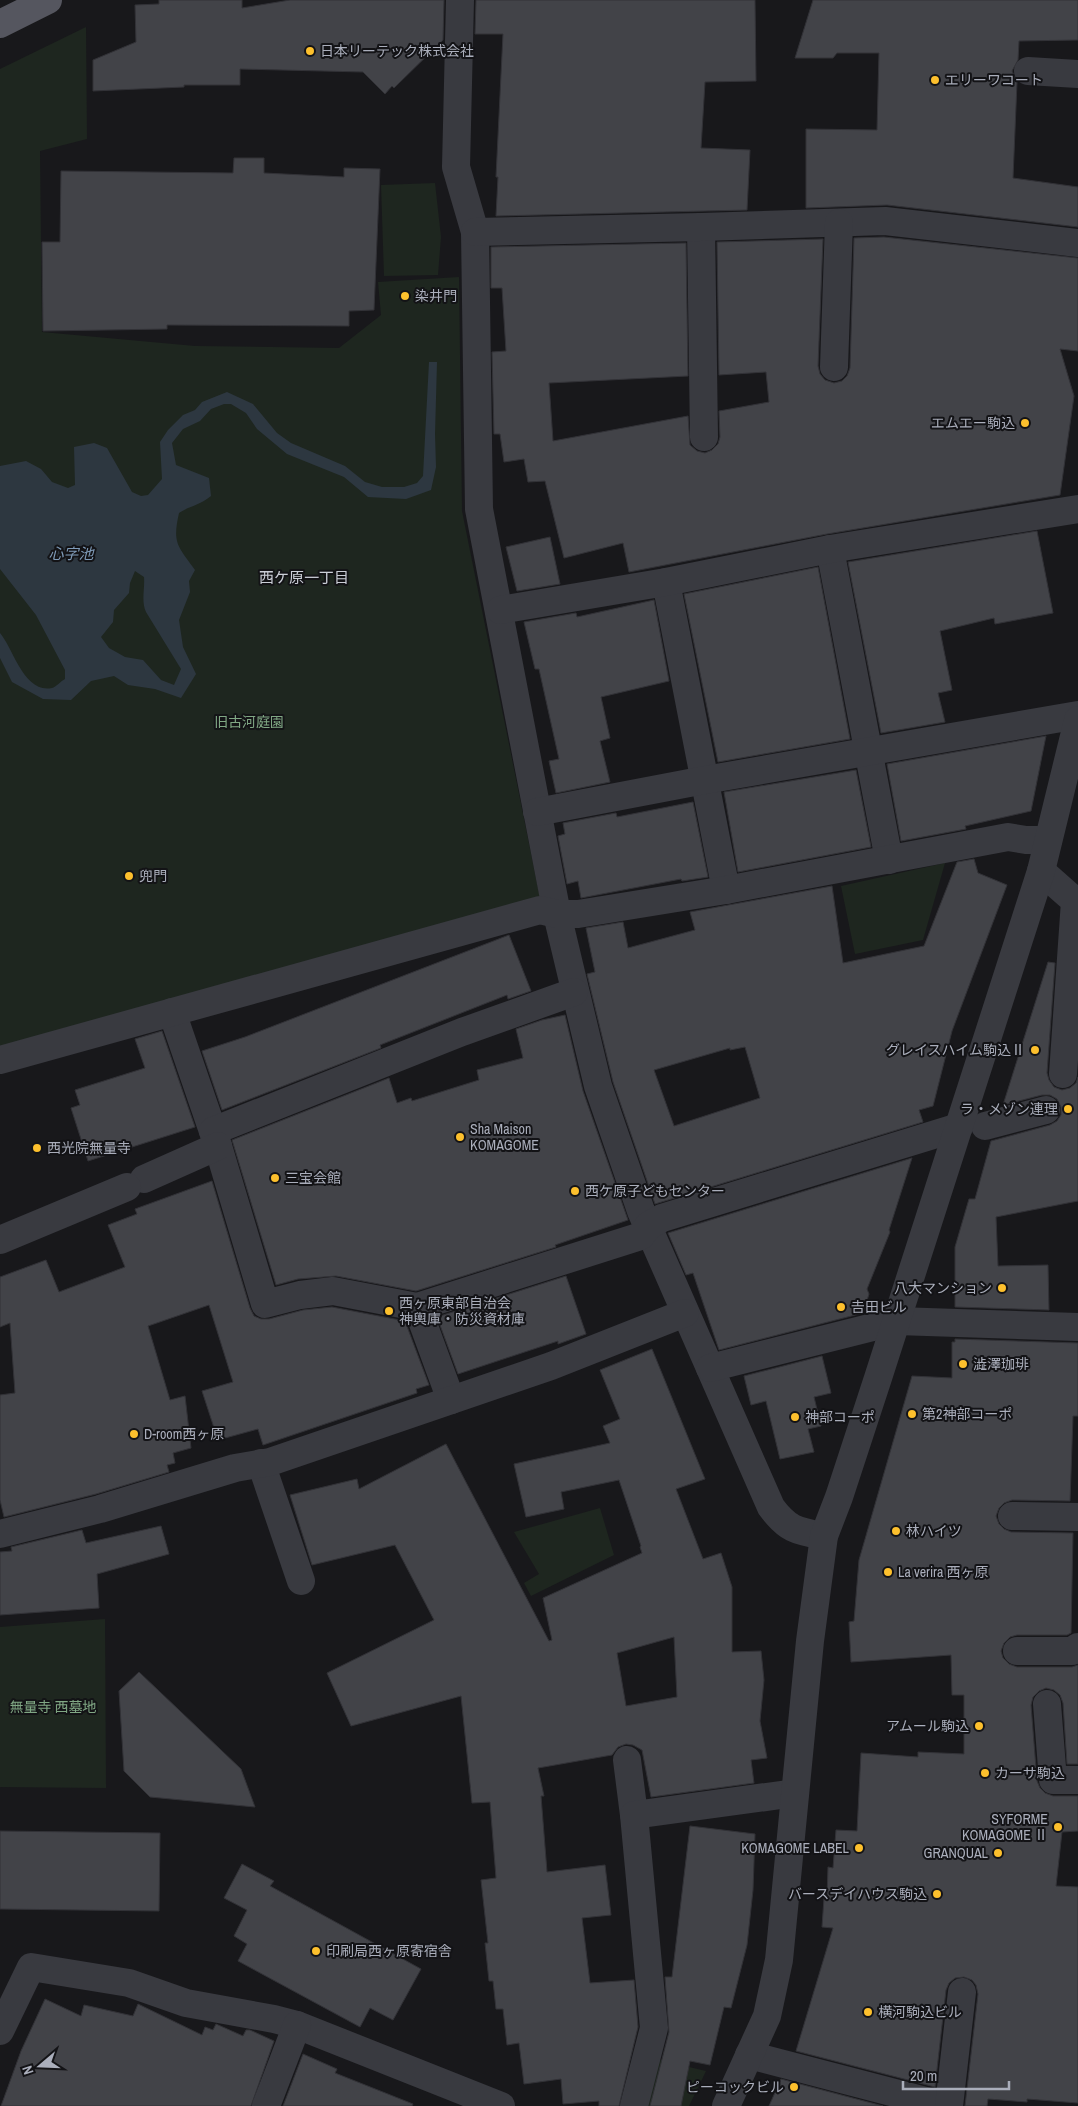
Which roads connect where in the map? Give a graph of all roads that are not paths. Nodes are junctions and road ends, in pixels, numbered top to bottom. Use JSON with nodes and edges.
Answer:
{"nodes":[{"id":1,"x":48,"y":0,"type":"edge"},
{"id":2,"x":460,"y":0,"type":"edge"},
{"id":3,"x":0,"y":24,"type":"edge"},
{"id":4,"x":1028,"y":71,"type":"dead end"},
{"id":5,"x":1078,"y":74,"type":"edge"},
{"id":6,"x":839,"y":222,"type":"junction"},
{"id":7,"x":700,"y":227,"type":"junction"},
{"id":8,"x":474,"y":232,"type":"junction"},
{"id":9,"x":1078,"y":243,"type":"edge"},
{"id":10,"x":834,"y":367,"type":"dead end"},
{"id":11,"x":704,"y":437,"type":"dead end"},
{"id":12,"x":1078,"y":509,"type":"edge"},
{"id":13,"x":830,"y":549,"type":"junction"},
{"id":14,"x":666,"y":582,"type":"junction"},
{"id":15,"x":500,"y":610,"type":"junction"},
{"id":16,"x":1078,"y":715,"type":"edge"},
{"id":17,"x":1078,"y":720,"type":"edge"},
{"id":18,"x":868,"y":752,"type":"junction"},
{"id":19,"x":705,"y":780,"type":"junction"},
{"id":20,"x":536,"y":812,"type":"junction"},
{"id":21,"x":1048,"y":840,"type":"junction"},
{"id":22,"x":889,"y":860,"type":"junction"},
{"id":23,"x":1041,"y":871,"type":"junction"},
{"id":24,"x":726,"y":890,"type":"junction"},
{"id":25,"x":557,"y":914,"type":"junction"},
{"id":26,"x":574,"y":992,"type":"junction"},
{"id":27,"x":172,"y":1012,"type":"junction"},
{"id":28,"x":0,"y":1060,"type":"edge"},
{"id":29,"x":1063,"y":1074,"type":"dead end"},
{"id":30,"x":1046,"y":1110,"type":"dead end"},
{"id":31,"x":972,"y":1127,"type":"junction"},
{"id":32,"x":215,"y":1139,"type":"junction"},
{"id":33,"x":648,"y":1226,"type":"junction"},
{"id":34,"x":0,"y":1240,"type":"edge"},
{"id":35,"x":417,"y":1307,"type":"junction"},
{"id":36,"x":684,"y":1313,"type":"junction"},
{"id":37,"x":897,"y":1321,"type":"junction"},
{"id":38,"x":1078,"y":1328,"type":"edge"},
{"id":39,"x":710,"y":1368,"type":"junction"},
{"id":40,"x":451,"y":1400,"type":"junction"},
{"id":41,"x":261,"y":1463,"type":"junction"},
{"id":42,"x":1012,"y":1516,"type":"dead end"},
{"id":43,"x":1078,"y":1517,"type":"edge"},
{"id":44,"x":0,"y":1534,"type":"edge"},
{"id":45,"x":824,"y":1536,"type":"junction"},
{"id":46,"x":301,"y":1582,"type":"dead end"},
{"id":47,"x":1078,"y":1648,"type":"edge"},
{"id":48,"x":1017,"y":1652,"type":"dead end"},
{"id":49,"x":1047,"y":1704,"type":"dead end"},
{"id":50,"x":627,"y":1760,"type":"dead end"},
{"id":51,"x":1078,"y":1780,"type":"edge"},
{"id":52,"x":795,"y":1793,"type":"junction"},
{"id":53,"x":634,"y":1815,"type":"junction"},
{"id":54,"x":962,"y":1992,"type":"dead end"},
{"id":55,"x":297,"y":2025,"type":"junction"},
{"id":56,"x":0,"y":2031,"type":"edge"},
{"id":57,"x":749,"y":2055,"type":"junction"},
{"id":58,"x":266,"y":2106,"type":"edge"},
{"id":59,"x":501,"y":2106,"type":"edge"},
{"id":60,"x":634,"y":2106,"type":"edge"},
{"id":61,"x":726,"y":2106,"type":"edge"},
{"id":62,"x":945,"y":2106,"type":"edge"},
{"id":63,"x":949,"y":2106,"type":"edge"}],
"edges":[{"from":1,"to":3,"type":"main road"},
{"from":2,"to":8,"type":"street"},
{"from":4,"to":5,"type":"street"},
{"from":6,"to":7,"type":"street"},
{"from":6,"to":9,"type":"street"},
{"from":6,"to":10,"type":"street"},
{"from":7,"to":8,"type":"street"},
{"from":7,"to":11,"type":"street"},
{"from":8,"to":15,"type":"street"},
{"from":12,"to":13,"type":"street"},
{"from":13,"to":14,"type":"street"},
{"from":13,"to":18,"type":"street"},
{"from":14,"to":15,"type":"street"},
{"from":14,"to":19,"type":"street"},
{"from":15,"to":20,"type":"street"},
{"from":16,"to":18,"type":"street"},
{"from":17,"to":21,"type":"street"},
{"from":18,"to":19,"type":"street"},
{"from":18,"to":22,"type":"street"},
{"from":19,"to":20,"type":"street"},
{"from":19,"to":24,"type":"street"},
{"from":20,"to":25,"type":"street"},
{"from":21,"to":22,"type":"street"},
{"from":21,"to":23,"type":"street"},
{"from":22,"to":24,"type":"street"},
{"from":23,"to":29,"type":"street"},
{"from":23,"to":31,"type":"street"},
{"from":24,"to":25,"type":"street"},
{"from":25,"to":26,"type":"street"},
{"from":25,"to":27,"type":"street"},
{"from":26,"to":32,"type":"street"},
{"from":26,"to":33,"type":"street"},
{"from":27,"to":28,"type":"street"},
{"from":27,"to":32,"type":"street"},
{"from":30,"to":31,"type":"street"},
{"from":31,"to":33,"type":"street"},
{"from":31,"to":37,"type":"street"},
{"from":32,"to":34,"type":"street"},
{"from":32,"to":35,"type":"street"},
{"from":33,"to":35,"type":"street"},
{"from":33,"to":36,"type":"street"},
{"from":35,"to":40,"type":"street"},
{"from":36,"to":39,"type":"street"},
{"from":36,"to":40,"type":"street"},
{"from":37,"to":38,"type":"street"},
{"from":37,"to":39,"type":"street"},
{"from":37,"to":45,"type":"street"},
{"from":39,"to":45,"type":"street"},
{"from":40,"to":41,"type":"street"},
{"from":41,"to":44,"type":"street"},
{"from":41,"to":46,"type":"street"},
{"from":42,"to":43,"type":"street"},
{"from":45,"to":52,"type":"street"},
{"from":47,"to":48,"type":"street"},
{"from":49,"to":51,"type":"street"},
{"from":50,"to":53,"type":"street"},
{"from":52,"to":53,"type":"street"},
{"from":52,"to":57,"type":"street"},
{"from":53,"to":60,"type":"street"},
{"from":54,"to":63,"type":"street"},
{"from":55,"to":56,"type":"street"},
{"from":55,"to":58,"type":"street"},
{"from":55,"to":59,"type":"street"},
{"from":57,"to":61,"type":"street"},
{"from":57,"to":62,"type":"street"}]}
